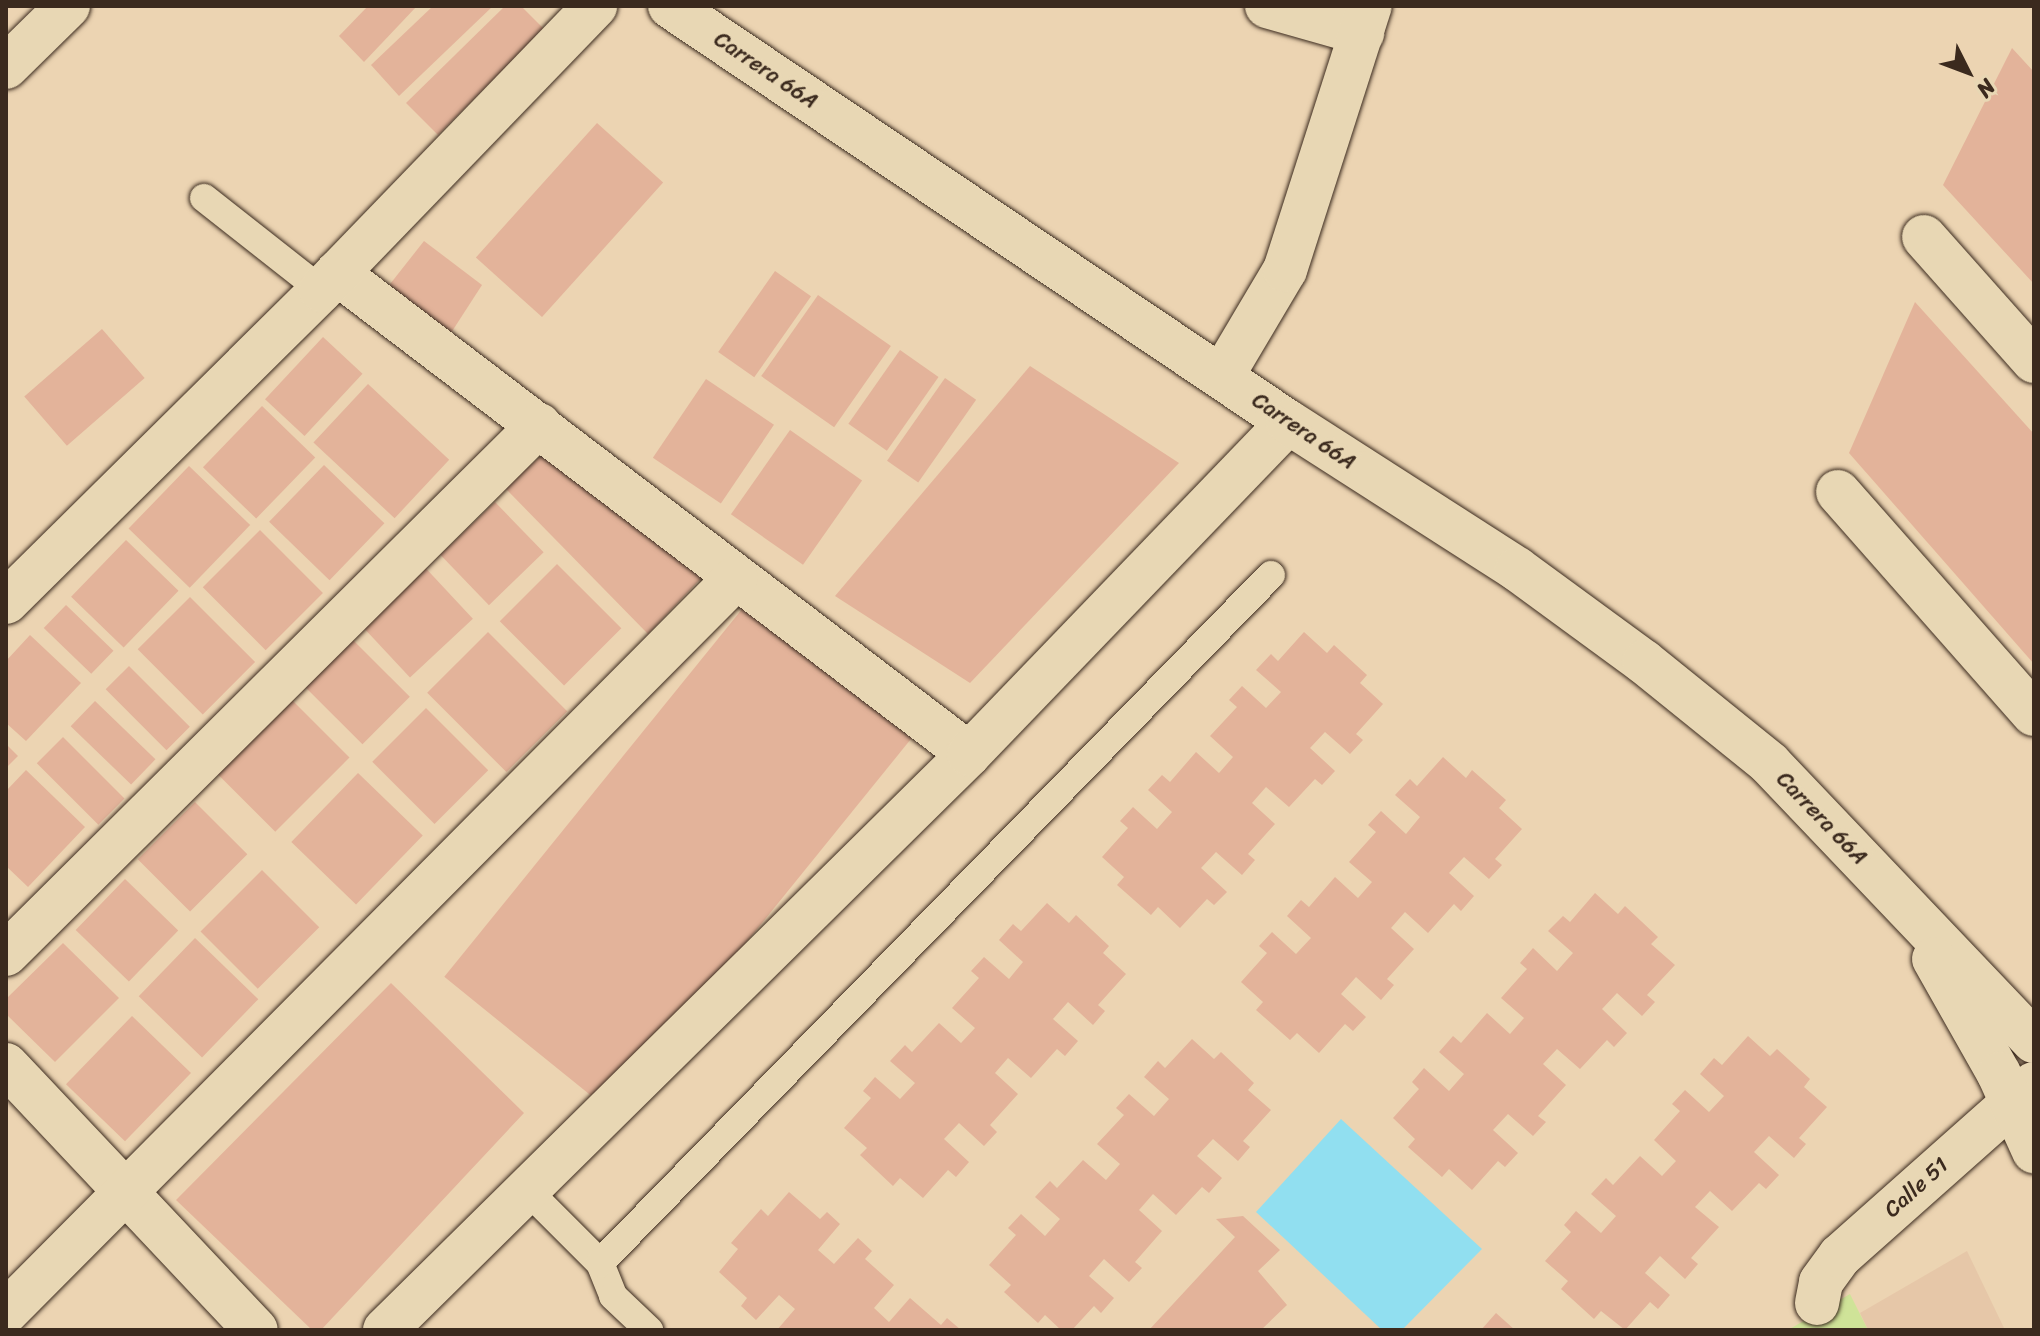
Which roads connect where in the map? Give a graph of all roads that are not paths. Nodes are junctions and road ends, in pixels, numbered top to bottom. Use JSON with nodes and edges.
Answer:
{"nodes":[{"id":1,"x":68,"y":6,"type":"edge"},
{"id":2,"x":595,"y":6,"type":"edge"},
{"id":3,"x":670,"y":6,"type":"edge"},
{"id":4,"x":1267,"y":6,"type":"edge"},
{"id":5,"x":1366,"y":20,"type":"edge"},
{"id":6,"x":6,"y":67,"type":"edge"},
{"id":7,"x":204,"y":198,"type":"dead end"},
{"id":8,"x":1924,"y":237,"type":"dead end"},
{"id":9,"x":329,"y":282,"type":"junction"},
{"id":10,"x":2034,"y":361,"type":"edge"},
{"id":11,"x":1222,"y":376,"type":"junction"},
{"id":12,"x":1288,"y":422,"type":"junction"},
{"id":13,"x":539,"y":425,"type":"junction"},
{"id":14,"x":1838,"y":492,"type":"dead end"},
{"id":15,"x":1271,"y":575,"type":"dead end"},
{"id":16,"x":736,"y":578,"type":"junction"},
{"id":17,"x":6,"y":602,"type":"edge"},
{"id":18,"x":2034,"y":714,"type":"edge"},
{"id":19,"x":969,"y":754,"type":"junction"},
{"id":20,"x":1902,"y":901,"type":"junction"},
{"id":21,"x":6,"y":954,"type":"edge"},
{"id":22,"x":2034,"y":1041,"type":"edge"},
{"id":23,"x":6,"y":1065,"type":"edge"},
{"id":24,"x":2022,"y":1093,"type":"edge"},
{"id":25,"x":2034,"y":1151,"type":"edge"},
{"id":26,"x":526,"y":1189,"type":"junction"},
{"id":27,"x":126,"y":1192,"type":"junction"},
{"id":28,"x":600,"y":1263,"type":"junction"},
{"id":29,"x":1817,"y":1303,"type":"dead end"},
{"id":30,"x":6,"y":1312,"type":"edge"},
{"id":31,"x":256,"y":1330,"type":"edge"},
{"id":32,"x":385,"y":1330,"type":"edge"},
{"id":33,"x":649,"y":1330,"type":"edge"}],
"edges":[{"from":1,"to":6,"type":"street"},
{"from":2,"to":9,"type":"street"},
{"from":3,"to":11,"type":"street","name":"Carrera 66A"},
{"from":4,"to":5,"type":"street"},
{"from":5,"to":11,"type":"street"},
{"from":7,"to":9,"type":"lane"},
{"from":8,"to":10,"type":"street"},
{"from":9,"to":13,"type":"street"},
{"from":9,"to":17,"type":"street"},
{"from":11,"to":12,"type":"street","name":"Carrera 66A"},
{"from":12,"to":19,"type":"street"},
{"from":12,"to":20,"type":"street","name":"Carrera 66A"},
{"from":13,"to":16,"type":"street"},
{"from":13,"to":21,"type":"street"},
{"from":14,"to":18,"type":"street"},
{"from":15,"to":28,"type":"lane"},
{"from":16,"to":19,"type":"street"},
{"from":16,"to":27,"type":"street"},
{"from":19,"to":26,"type":"street"},
{"from":20,"to":22,"type":"street","name":"Carrera 66A"},
{"from":20,"to":24,"type":"street","name":"Carrera 66A"},
{"from":23,"to":27,"type":"street"},
{"from":24,"to":25,"type":"street","name":"Carrera 66A"},
{"from":24,"to":29,"type":"street","name":"Calle 51"},
{"from":26,"to":28,"type":"lane"},
{"from":26,"to":32,"type":"street"},
{"from":27,"to":30,"type":"street"},
{"from":27,"to":31,"type":"street"},
{"from":28,"to":33,"type":"lane"}]}
